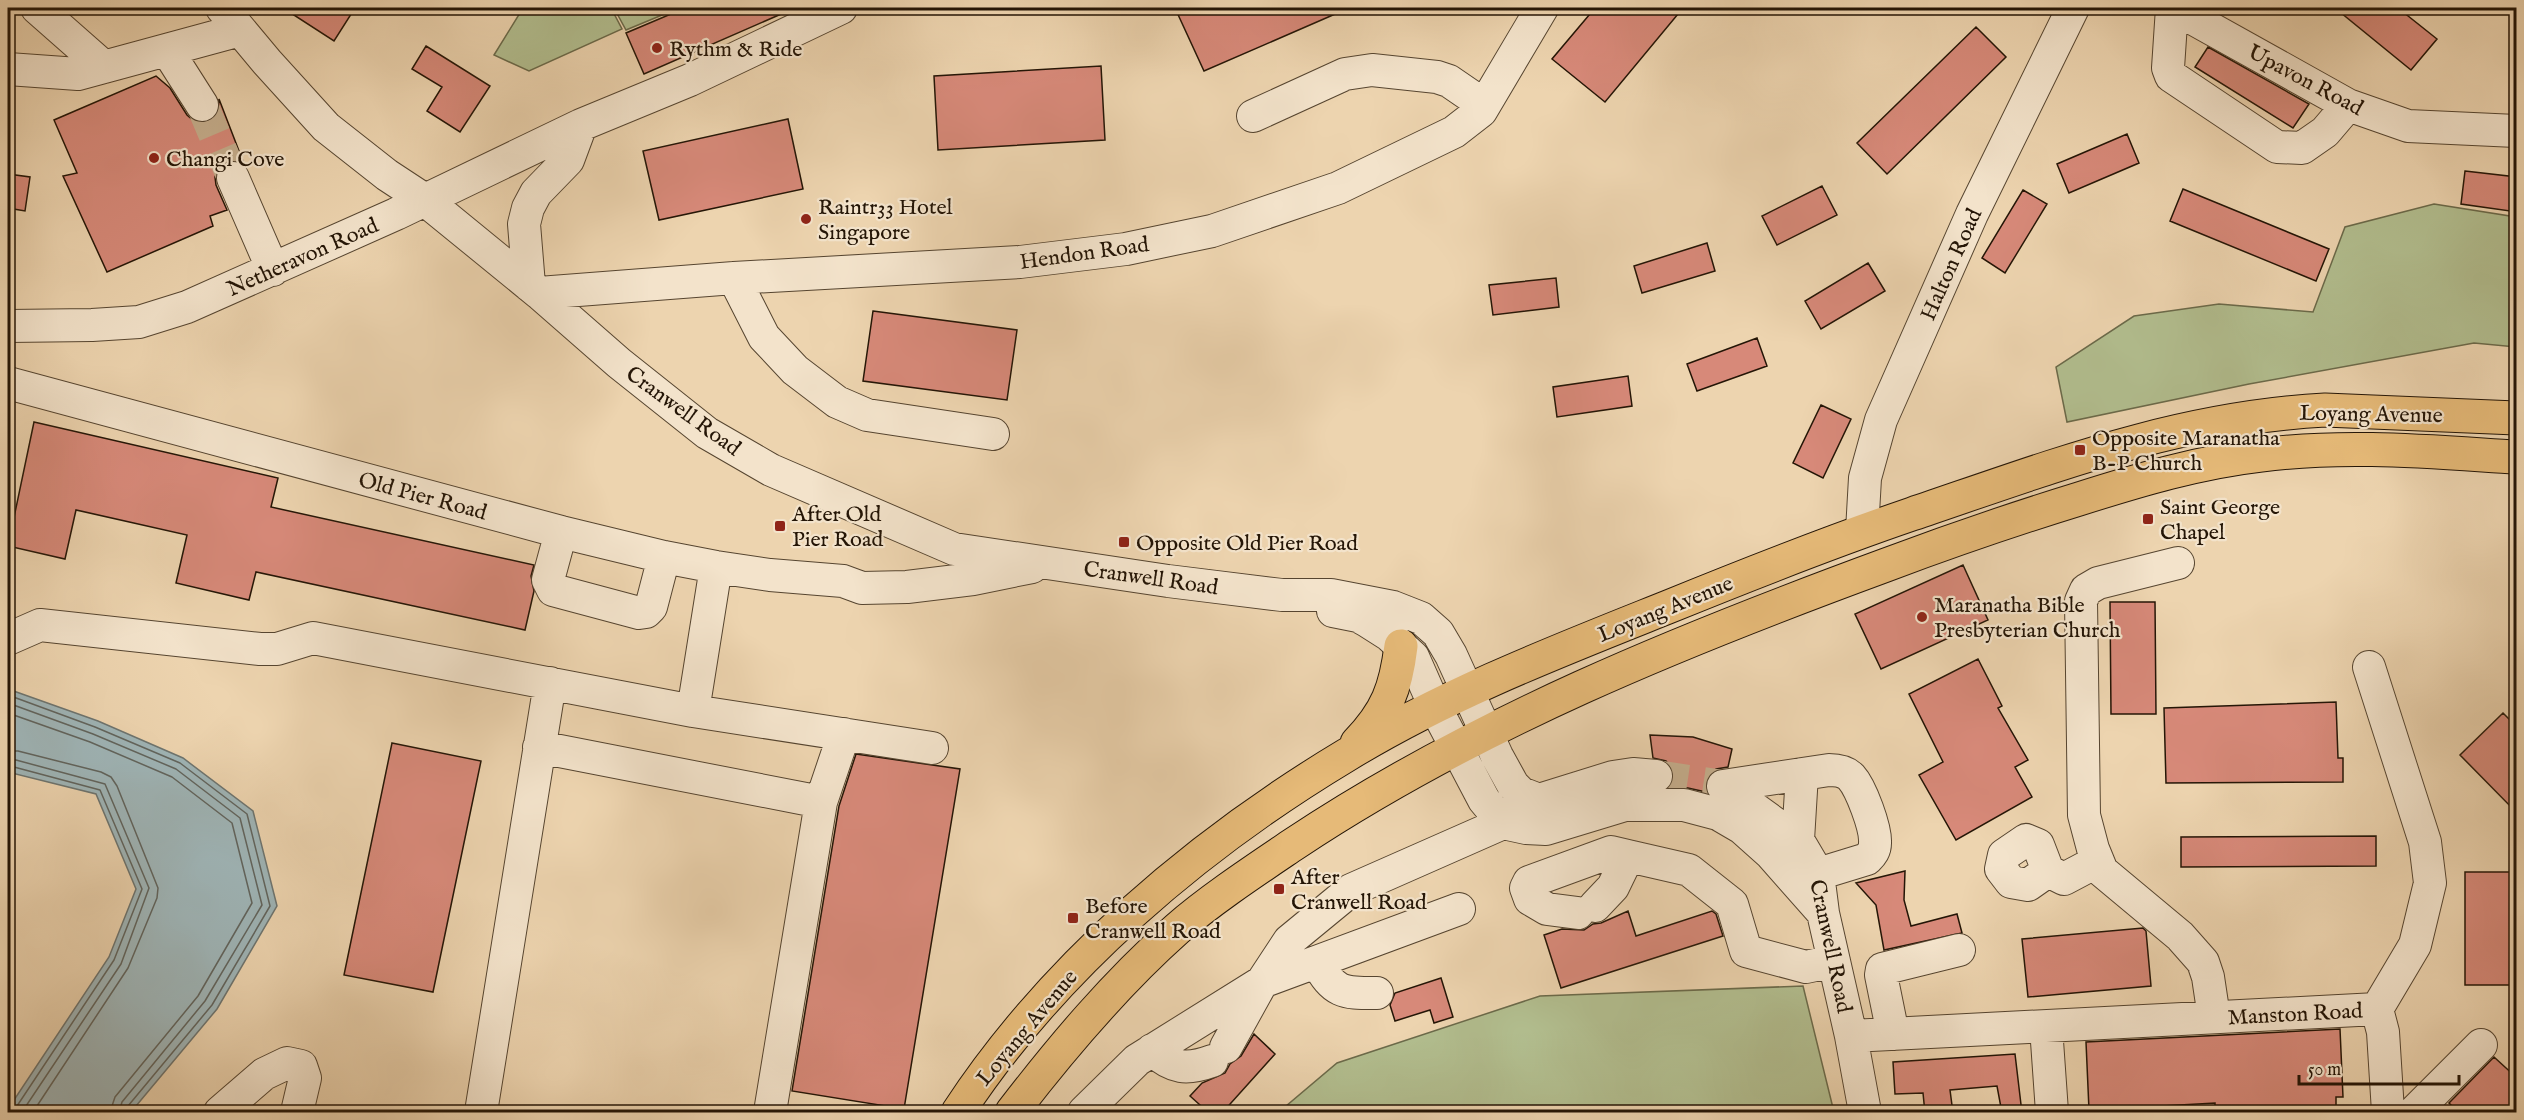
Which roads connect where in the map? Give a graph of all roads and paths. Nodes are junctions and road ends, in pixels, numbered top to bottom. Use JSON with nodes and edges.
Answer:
{"nodes":[{"id":1,"x":37,"y":8,"type":"edge"},
{"id":2,"x":841,"y":8,"type":"edge"},
{"id":3,"x":1542,"y":8,"type":"edge"},
{"id":4,"x":2073,"y":8,"type":"edge"},
{"id":5,"x":2173,"y":8,"type":"edge"},
{"id":6,"x":231,"y":19,"type":"edge"},
{"id":7,"x":167,"y":50,"type":"junction"},
{"id":8,"x":105,"y":67,"type":"junction"},
{"id":9,"x":8,"y":69,"type":"edge"},
{"id":10,"x":202,"y":105,"type":"tunnel mouth"},
{"id":11,"x":1484,"y":105,"type":"junction"},
{"id":12,"x":2348,"y":105,"type":"junction"},
{"id":13,"x":1253,"y":116,"type":"dead end"},
{"id":14,"x":581,"y":125,"type":"junction"},
{"id":15,"x":2517,"y":131,"type":"edge"},
{"id":16,"x":233,"y":178,"type":"tunnel mouth"},
{"id":17,"x":425,"y":200,"type":"junction"},
{"id":18,"x":273,"y":270,"type":"junction"},
{"id":19,"x":734,"y":278,"type":"junction"},
{"id":20,"x":534,"y":289,"type":"junction"},
{"id":21,"x":8,"y":326,"type":"edge"},
{"id":22,"x":8,"y":383,"type":"edge"},
{"id":23,"x":2368,"y":412,"type":"junction"},
{"id":24,"x":2517,"y":418,"type":"edge"},
{"id":25,"x":993,"y":434,"type":"dead end"},
{"id":26,"x":2367,"y":449,"type":"junction"},
{"id":27,"x":2517,"y":457,"type":"edge"},
{"id":28,"x":1862,"y":531,"type":"junction"},
{"id":29,"x":561,"y":532,"type":"junction"},
{"id":30,"x":925,"y":534,"type":"junction"},
{"id":31,"x":954,"y":549,"type":"junction"},
{"id":32,"x":664,"y":557,"type":"junction"},
{"id":33,"x":1049,"y":563,"type":"junction"},
{"id":34,"x":2178,"y":563,"type":"dead end"},
{"id":35,"x":716,"y":567,"type":"junction"},
{"id":36,"x":843,"y":581,"type":"junction"},
{"id":37,"x":907,"y":587,"type":"junction"},
{"id":38,"x":1297,"y":597,"type":"junction"},
{"id":39,"x":8,"y":639,"type":"edge"},
{"id":40,"x":1401,"y":646,"type":"junction"},
{"id":41,"x":2368,"y":667,"type":"dead end"},
{"id":42,"x":550,"y":683,"type":"junction"},
{"id":43,"x":1468,"y":693,"type":"junction"},
{"id":44,"x":1435,"y":707,"type":"junction"},
{"id":45,"x":693,"y":711,"type":"junction"},
{"id":46,"x":1485,"y":732,"type":"junction"},
{"id":47,"x":844,"y":734,"type":"junction"},
{"id":48,"x":539,"y":747,"type":"junction"},
{"id":49,"x":932,"y":748,"type":"dead end"},
{"id":50,"x":1456,"y":748,"type":"junction"},
{"id":51,"x":1346,"y":755,"type":"junction"},
{"id":52,"x":1802,"y":774,"type":"junction"},
{"id":53,"x":1656,"y":776,"type":"tunnel mouth"},
{"id":54,"x":1512,"y":785,"type":"junction"},
{"id":55,"x":821,"y":802,"type":"junction"},
{"id":56,"x":1493,"y":812,"type":"junction"},
{"id":57,"x":1798,"y":840,"type":"junction"},
{"id":58,"x":1628,"y":856,"type":"junction"},
{"id":59,"x":2098,"y":861,"type":"junction"},
{"id":60,"x":2048,"y":871,"type":"dead end"},
{"id":61,"x":1818,"y":874,"type":"junction"},
{"id":62,"x":1460,"y":909,"type":"dead end"},
{"id":63,"x":1823,"y":913,"type":"junction"},
{"id":64,"x":1959,"y":950,"type":"dead end"},
{"id":65,"x":1834,"y":961,"type":"junction"},
{"id":66,"x":1317,"y":962,"type":"junction"},
{"id":67,"x":1262,"y":982,"type":"junction"},
{"id":68,"x":1377,"y":993,"type":"dead end"},
{"id":69,"x":2377,"y":1009,"type":"junction"},
{"id":70,"x":2214,"y":1017,"type":"junction"},
{"id":71,"x":2046,"y":1027,"type":"junction"},
{"id":72,"x":1893,"y":1034,"type":"junction"},
{"id":73,"x":1851,"y":1036,"type":"junction"},
{"id":74,"x":2481,"y":1045,"type":"dead end"},
{"id":75,"x":1152,"y":1050,"type":"junction"},
{"id":76,"x":220,"y":1113,"type":"edge"},
{"id":77,"x":297,"y":1113,"type":"edge"},
{"id":78,"x":481,"y":1113,"type":"edge"},
{"id":79,"x":770,"y":1113,"type":"edge"},
{"id":80,"x":958,"y":1113,"type":"edge"},
{"id":81,"x":1012,"y":1113,"type":"edge"},
{"id":82,"x":1084,"y":1113,"type":"edge"},
{"id":83,"x":1865,"y":1113,"type":"edge"},
{"id":84,"x":2052,"y":1113,"type":"edge"},
{"id":85,"x":2388,"y":1113,"type":"edge"},
{"id":86,"x":2414,"y":1113,"type":"edge"}],
"edges":[{"from":1,"to":8,"type":"street"},
{"from":2,"to":14,"type":"street","name":"Netheravon Road"},
{"from":3,"to":11,"type":"street","name":"Hendon Road"},
{"from":4,"to":28,"type":"street","name":"Halton Road"},
{"from":5,"to":12,"type":"street","name":"Upavon Road"},
{"from":5,"to":12,"type":"street"},
{"from":6,"to":7,"type":"street"},
{"from":6,"to":17,"type":"street","name":"Cranwell Road"},
{"from":7,"to":8,"type":"street"},
{"from":7,"to":10,"type":"street"},
{"from":8,"to":9,"type":"street"},
{"from":11,"to":13,"type":"street"},
{"from":11,"to":19,"type":"street","name":"Hendon Road"},
{"from":12,"to":15,"type":"street","name":"Upavon Road"},
{"from":14,"to":17,"type":"street","name":"Netheravon Road"},
{"from":14,"to":20,"type":"street"},
{"from":16,"to":18,"type":"street"},
{"from":17,"to":18,"type":"street","name":"Netheravon Road"},
{"from":17,"to":20,"type":"street","name":"Cranwell Road"},
{"from":18,"to":21,"type":"street","name":"Netheravon Road"},
{"from":19,"to":20,"type":"street","name":"Hendon Road"},
{"from":19,"to":25,"type":"street"},
{"from":20,"to":30,"type":"street","name":"Cranwell Road"},
{"from":22,"to":29,"type":"street","name":"Old Pier Road"},
{"from":23,"to":24,"type":"main road","name":"Loyang Avenue"},
{"from":23,"to":26,"type":"main road"},
{"from":23,"to":28,"type":"main road","name":"Loyang Avenue"},
{"from":26,"to":27,"type":"main road","name":"Loyang Avenue"},
{"from":26,"to":46,"type":"main road","name":"Loyang Avenue"},
{"from":28,"to":43,"type":"main road","name":"Loyang Avenue"},
{"from":29,"to":32,"type":"street","name":"Old Pier Road"},
{"from":29,"to":32,"type":"street"},
{"from":30,"to":31,"type":"street","name":"Cranwell Road"},
{"from":30,"to":36,"type":"street","name":"Old Pier Road"},
{"from":31,"to":33,"type":"street","name":"Cranwell Road"},
{"from":31,"to":37,"type":"street","name":"Old Pier Road"},
{"from":32,"to":35,"type":"street","name":"Old Pier Road"},
{"from":33,"to":37,"type":"street","name":"Old Pier Road"},
{"from":33,"to":38,"type":"street","name":"Cranwell Road"},
{"from":34,"to":59,"type":"street"},
{"from":35,"to":36,"type":"street","name":"Old Pier Road"},
{"from":35,"to":45,"type":"street"},
{"from":36,"to":37,"type":"street","name":"Old Pier Road"},
{"from":38,"to":40,"type":"street","name":"Cranwell Road"},
{"from":38,"to":43,"type":"street","name":"Cranwell Road"},
{"from":39,"to":42,"type":"street"},
{"from":40,"to":44,"type":"street","name":"Cranwell Road"},
{"from":40,"to":51,"type":"main road"},
{"from":41,"to":69,"type":"street","name":"Manston Road"},
{"from":42,"to":45,"type":"street"},
{"from":42,"to":48,"type":"street"},
{"from":43,"to":44,"type":"main road","name":"Loyang Avenue"},
{"from":43,"to":46,"type":"street","name":"Cranwell Road"},
{"from":44,"to":50,"type":"street","name":"Cranwell Road"},
{"from":44,"to":51,"type":"main road","name":"Loyang Avenue"},
{"from":45,"to":47,"type":"street"},
{"from":46,"to":50,"type":"main road","name":"Loyang Avenue"},
{"from":46,"to":54,"type":"street","name":"Cranwell Road"},
{"from":47,"to":49,"type":"street"},
{"from":47,"to":55,"type":"street"},
{"from":48,"to":55,"type":"street"},
{"from":48,"to":78,"type":"street"},
{"from":50,"to":56,"type":"street","name":"Cranwell Road"},
{"from":50,"to":81,"type":"main road","name":"Loyang Avenue"},
{"from":51,"to":80,"type":"main road","name":"Loyang Avenue"},
{"from":52,"to":57,"type":"street"},
{"from":52,"to":57,"type":"street","name":"Cranwell Road"},
{"from":52,"to":61,"type":"street"},
{"from":53,"to":54,"type":"street"},
{"from":54,"to":56,"type":"street"},
{"from":55,"to":79,"type":"street"},
{"from":56,"to":63,"type":"street"},
{"from":56,"to":67,"type":"street"},
{"from":57,"to":61,"type":"street","name":"Cranwell Road"},
{"from":58,"to":58,"type":"street"},
{"from":58,"to":65,"type":"street"},
{"from":59,"to":60,"type":"street"},
{"from":59,"to":70,"type":"street"},
{"from":61,"to":63,"type":"street","name":"Cranwell Road"},
{"from":62,"to":66,"type":"street"},
{"from":63,"to":65,"type":"street","name":"Cranwell Road"},
{"from":64,"to":72,"type":"street"},
{"from":65,"to":73,"type":"street","name":"Cranwell Road"},
{"from":66,"to":67,"type":"street"},
{"from":66,"to":68,"type":"street"},
{"from":67,"to":75,"type":"street"},
{"from":67,"to":75,"type":"street"},
{"from":69,"to":70,"type":"street","name":"Manston Road"},
{"from":69,"to":85,"type":"street"},
{"from":70,"to":71,"type":"street","name":"Manston Road"},
{"from":71,"to":72,"type":"street","name":"Manston Road"},
{"from":71,"to":84,"type":"street"},
{"from":72,"to":73,"type":"street","name":"Manston Road"},
{"from":73,"to":83,"type":"street","name":"Cranwell Road"},
{"from":74,"to":86,"type":"street"},
{"from":75,"to":82,"type":"street"},
{"from":76,"to":77,"type":"street"}]}
